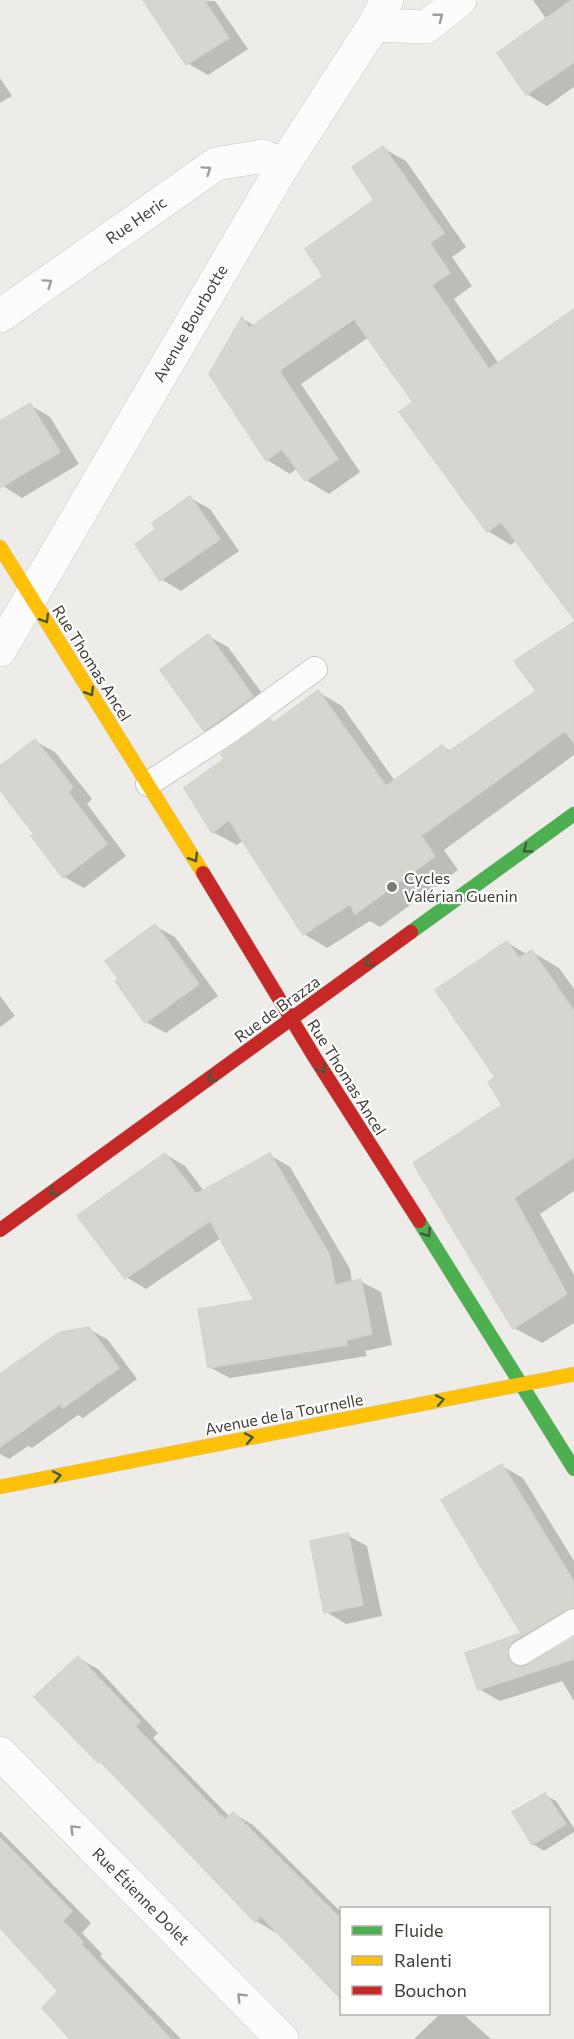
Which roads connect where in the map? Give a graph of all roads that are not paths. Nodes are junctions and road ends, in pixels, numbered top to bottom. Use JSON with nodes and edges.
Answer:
{"nodes":[{"id":1,"x":460,"y":0,"type":"edge"},
{"id":2,"x":380,"y":13,"type":"edge"},
{"id":3,"x":283,"y":166,"type":"junction"},
{"id":4,"x":0,"y":316,"type":"edge"},
{"id":5,"x":0,"y":547,"type":"edge"},
{"id":6,"x":31,"y":596,"type":"junction"},
{"id":7,"x":0,"y":650,"type":"edge"},
{"id":8,"x":315,"y":669,"type":"dead end"},
{"id":9,"x":148,"y":784,"type":"junction"},
{"id":10,"x":574,"y":814,"type":"edge"},
{"id":11,"x":291,"y":1019,"type":"junction"},
{"id":12,"x":0,"y":1230,"type":"edge"},
{"id":13,"x":574,"y":1374,"type":"edge"},
{"id":14,"x":521,"y":1384,"type":"junction"},
{"id":15,"x":574,"y":1469,"type":"edge"},
{"id":16,"x":0,"y":1487,"type":"edge"},
{"id":17,"x":574,"y":1621,"type":"edge"},
{"id":18,"x":521,"y":1653,"type":"dead end"},
{"id":19,"x":0,"y":1753,"type":"edge"},
{"id":20,"x":282,"y":2039,"type":"edge"}],
"edges":[{"from":2,"to":1,"type":"street","one_way":true},
{"from":2,"to":3,"type":"street","name":"Avenue Bourbotte"},
{"from":4,"to":3,"type":"street","name":"Rue Heric","one_way":true},
{"from":3,"to":6,"type":"street","name":"Avenue Bourbotte"},
{"from":5,"to":6,"type":"main road","name":"Rue Thomas Ancel"},
{"from":6,"to":7,"type":"street","name":"Avenue Bourbotte"},
{"from":6,"to":9,"type":"main road","name":"Rue Thomas Ancel","one_way":true},
{"from":8,"to":9,"type":"lane"},
{"from":9,"to":11,"type":"main road","name":"Rue Thomas Ancel","one_way":true},
{"from":10,"to":11,"type":"main road","name":"Rue de Brazza","one_way":true},
{"from":11,"to":12,"type":"main road","name":"Rue de Brazza","one_way":true},
{"from":11,"to":14,"type":"main road","name":"Rue Thomas Ancel","one_way":true},
{"from":13,"to":14,"type":"main road","name":"Avenue de la Tournelle"},
{"from":14,"to":15,"type":"main road","name":"Rue Thomas Ancel"},
{"from":16,"to":14,"type":"main road","name":"Avenue de la Tournelle","one_way":true},
{"from":17,"to":18,"type":"lane"},
{"from":20,"to":19,"type":"street","name":"Rue Étienne Dolet","one_way":true}]}
